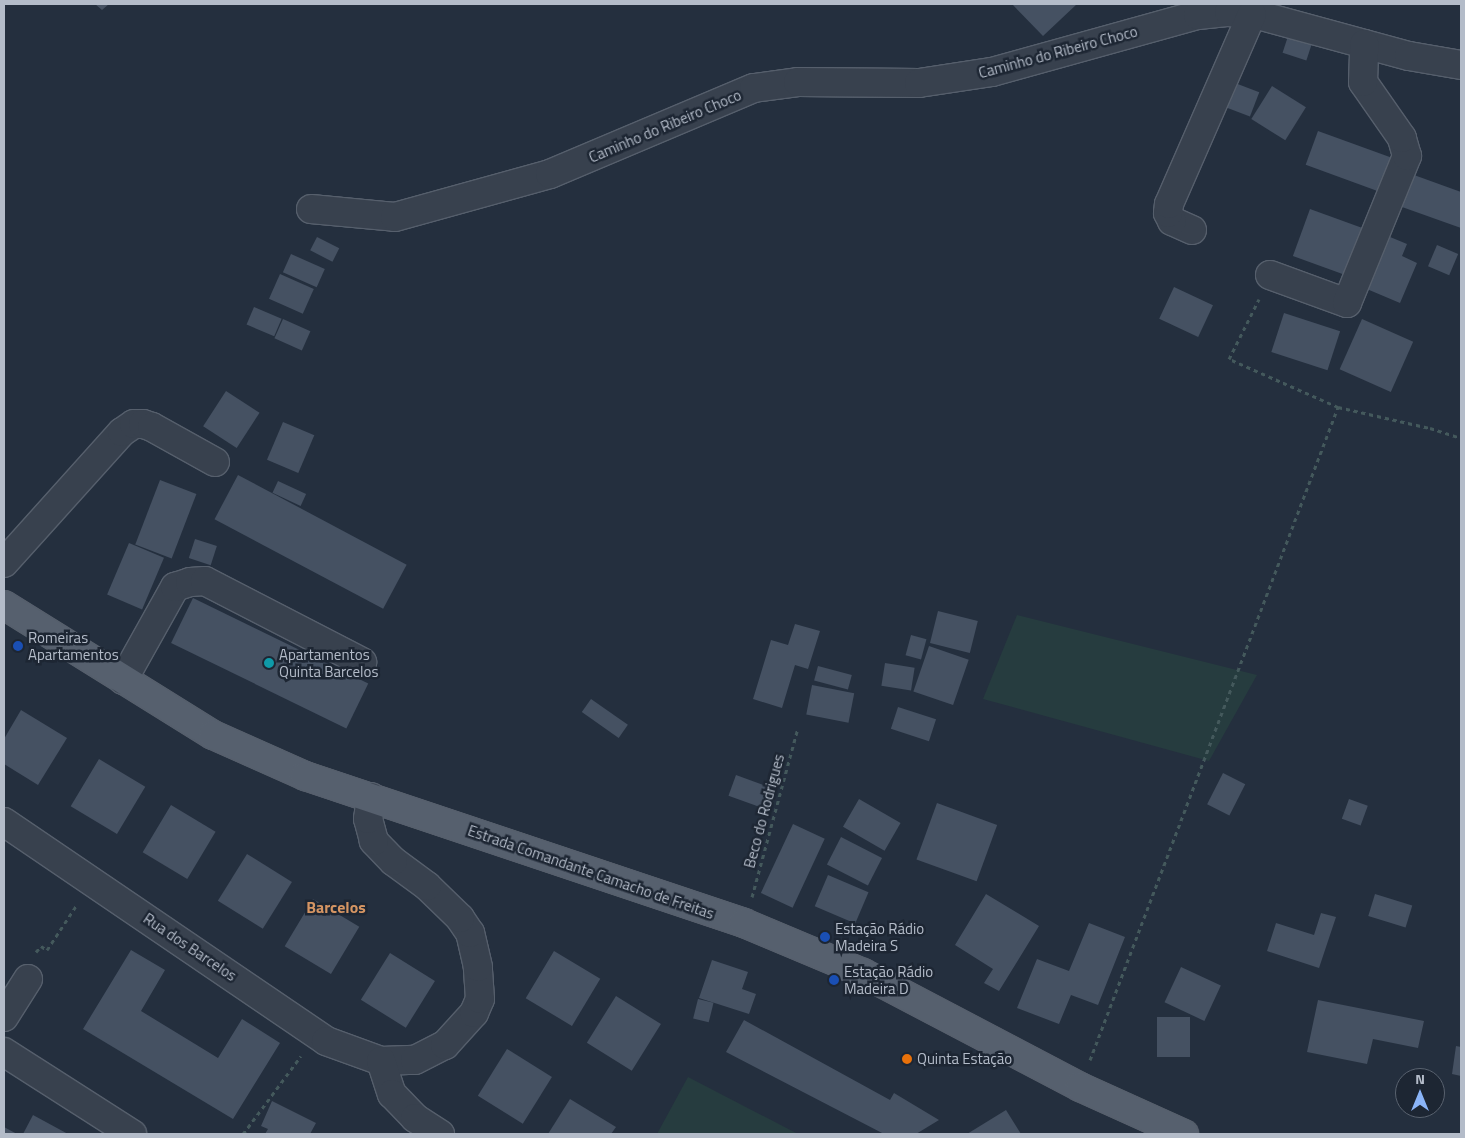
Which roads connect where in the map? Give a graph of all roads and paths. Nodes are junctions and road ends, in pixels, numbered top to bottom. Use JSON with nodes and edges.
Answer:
{"nodes":[{"id":1,"x":1188,"y":9,"type":"edge"},
{"id":2,"x":1252,"y":14,"type":"junction"},
{"id":3,"x":1364,"y":44,"type":"junction"},
{"id":4,"x":1461,"y":65,"type":"edge"},
{"id":5,"x":311,"y":209,"type":"dead end"},
{"id":6,"x":1192,"y":230,"type":"dead end"},
{"id":7,"x":1270,"y":275,"type":"joint"},
{"id":8,"x":1338,"y":407,"type":"junction"},
{"id":9,"x":1461,"y":438,"type":"edge"},
{"id":10,"x":215,"y":462,"type":"dead end"},
{"id":11,"x":4,"y":563,"type":"edge"},
{"id":12,"x":4,"y":605,"type":"edge"},
{"id":13,"x":362,"y":662,"type":"dead end"},
{"id":14,"x":123,"y":680,"type":"junction"},
{"id":15,"x":798,"y":728,"type":"dead end"},
{"id":16,"x":371,"y":797,"type":"junction"},
{"id":17,"x":4,"y":822,"type":"edge"},
{"id":18,"x":82,"y":898,"type":"dead end"},
{"id":19,"x":752,"y":900,"type":"dead end"},
{"id":20,"x":39,"y":955,"type":"dead end"},
{"id":21,"x":28,"y":979,"type":"dead end"},
{"id":22,"x":4,"y":1017,"type":"edge"},
{"id":23,"x":307,"y":1048,"type":"dead end"},
{"id":24,"x":4,"y":1052,"type":"edge"},
{"id":25,"x":381,"y":1061,"type":"junction"},
{"id":26,"x":1088,"y":1065,"type":"dead end"},
{"id":27,"x":1185,"y":1133,"type":"edge"},
{"id":28,"x":132,"y":1134,"type":"edge"},
{"id":29,"x":243,"y":1134,"type":"edge"},
{"id":30,"x":440,"y":1134,"type":"edge"}],
"edges":[{"from":1,"to":2,"type":"street","name":"Caminho do Ribeiro Choco"},
{"from":1,"to":5,"type":"street","name":"Caminho do Ribeiro Choco"},
{"from":2,"to":3,"type":"street","name":"Caminho do Ribeiro Choco"},
{"from":2,"to":6,"type":"street"},
{"from":3,"to":4,"type":"street","name":"Caminho do Ribeiro Choco"},
{"from":3,"to":7,"type":"street"},
{"from":7,"to":8,"type":"path"},
{"from":8,"to":9,"type":"path"},
{"from":8,"to":26,"type":"path"},
{"from":10,"to":11,"type":"street"},
{"from":12,"to":14,"type":"main road","name":"Estrada Comandante Camacho de Freitas"},
{"from":13,"to":14,"type":"street"},
{"from":14,"to":16,"type":"main road","name":"Estrada Comandante Camacho de Freitas"},
{"from":15,"to":19,"type":"path","name":"Beco do Rodrigues"},
{"from":16,"to":25,"type":"street","name":"Rua dos Barcelos"},
{"from":16,"to":27,"type":"main road","name":"Estrada Comandante Camacho de Freitas"},
{"from":17,"to":25,"type":"street","name":"Rua dos Barcelos"},
{"from":18,"to":20,"type":"path"},
{"from":21,"to":22,"type":"street"},
{"from":23,"to":29,"type":"path"},
{"from":24,"to":28,"type":"street"},
{"from":25,"to":30,"type":"street"}]}
